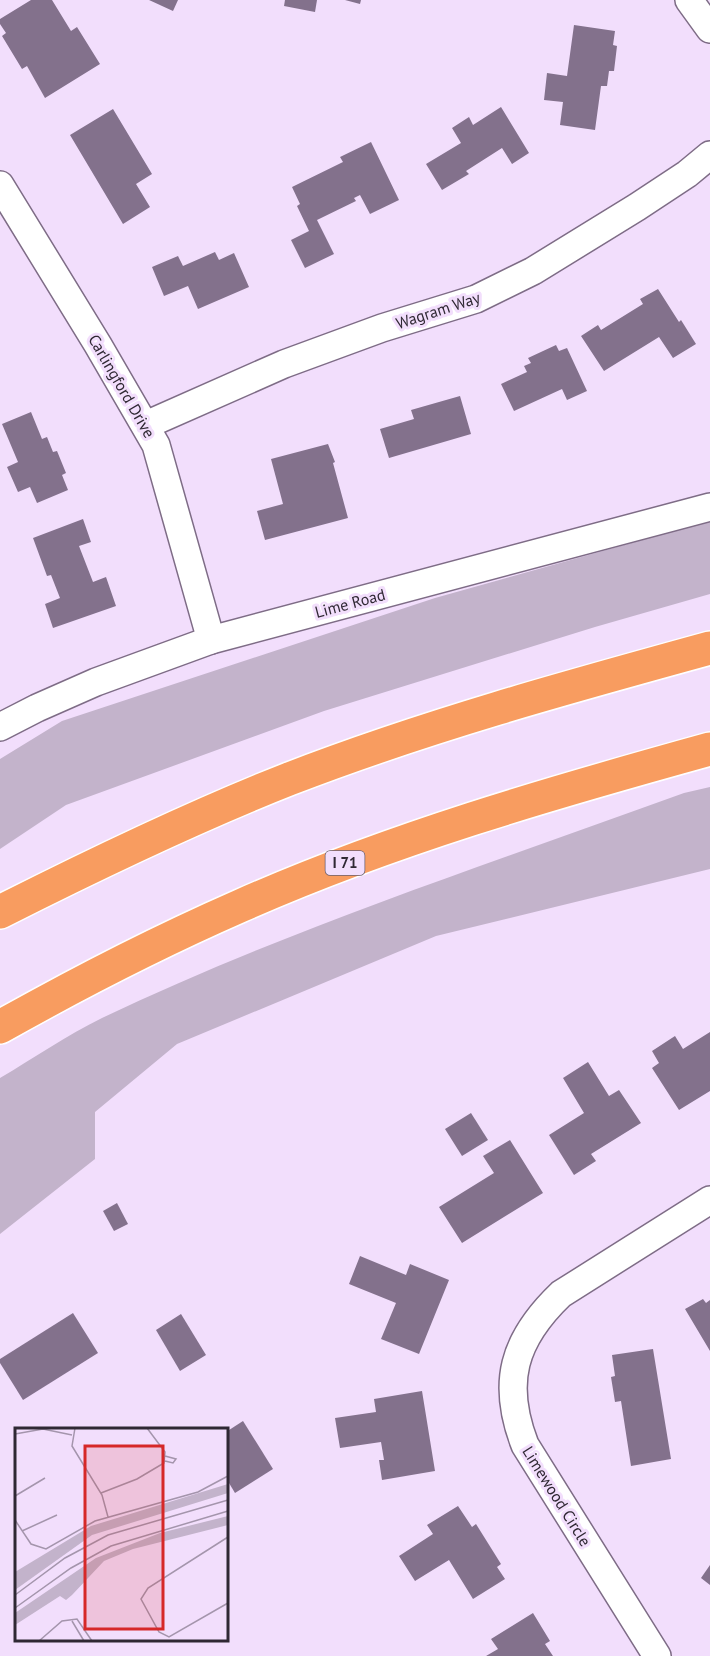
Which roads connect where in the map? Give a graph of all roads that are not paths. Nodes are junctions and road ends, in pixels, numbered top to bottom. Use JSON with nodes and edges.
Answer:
{"nodes":[{"id":1,"x":689,"y":0,"type":"edge"},
{"id":2,"x":710,"y":29,"type":"edge"},
{"id":3,"x":710,"y":155,"type":"edge"},
{"id":4,"x":0,"y":185,"type":"edge"},
{"id":5,"x":146,"y":425,"type":"junction"},
{"id":6,"x":710,"y":507,"type":"edge"},
{"id":7,"x":211,"y":640,"type":"junction"},
{"id":8,"x":710,"y":648,"type":"edge"},
{"id":9,"x":0,"y":728,"type":"edge"},
{"id":10,"x":710,"y":749,"type":"edge"},
{"id":11,"x":0,"y":912,"type":"edge"},
{"id":12,"x":0,"y":1027,"type":"edge"},
{"id":13,"x":710,"y":1200,"type":"edge"},
{"id":14,"x":657,"y":1656,"type":"edge"}],
"edges":[{"from":1,"to":2,"type":"street"},
{"from":3,"to":5,"type":"street","name":"Wagram Way"},
{"from":4,"to":5,"type":"street","name":"Carlingford Drive"},
{"from":5,"to":7,"type":"street","name":"Carlingford Drive"},
{"from":6,"to":7,"type":"street","name":"Lime Road"},
{"from":7,"to":9,"type":"street","name":"Lime Road"},
{"from":8,"to":11,"type":"highway"},
{"from":10,"to":12,"type":"highway","number":"I 71"},
{"from":13,"to":14,"type":"street","name":"Limewood Circle"}]}
